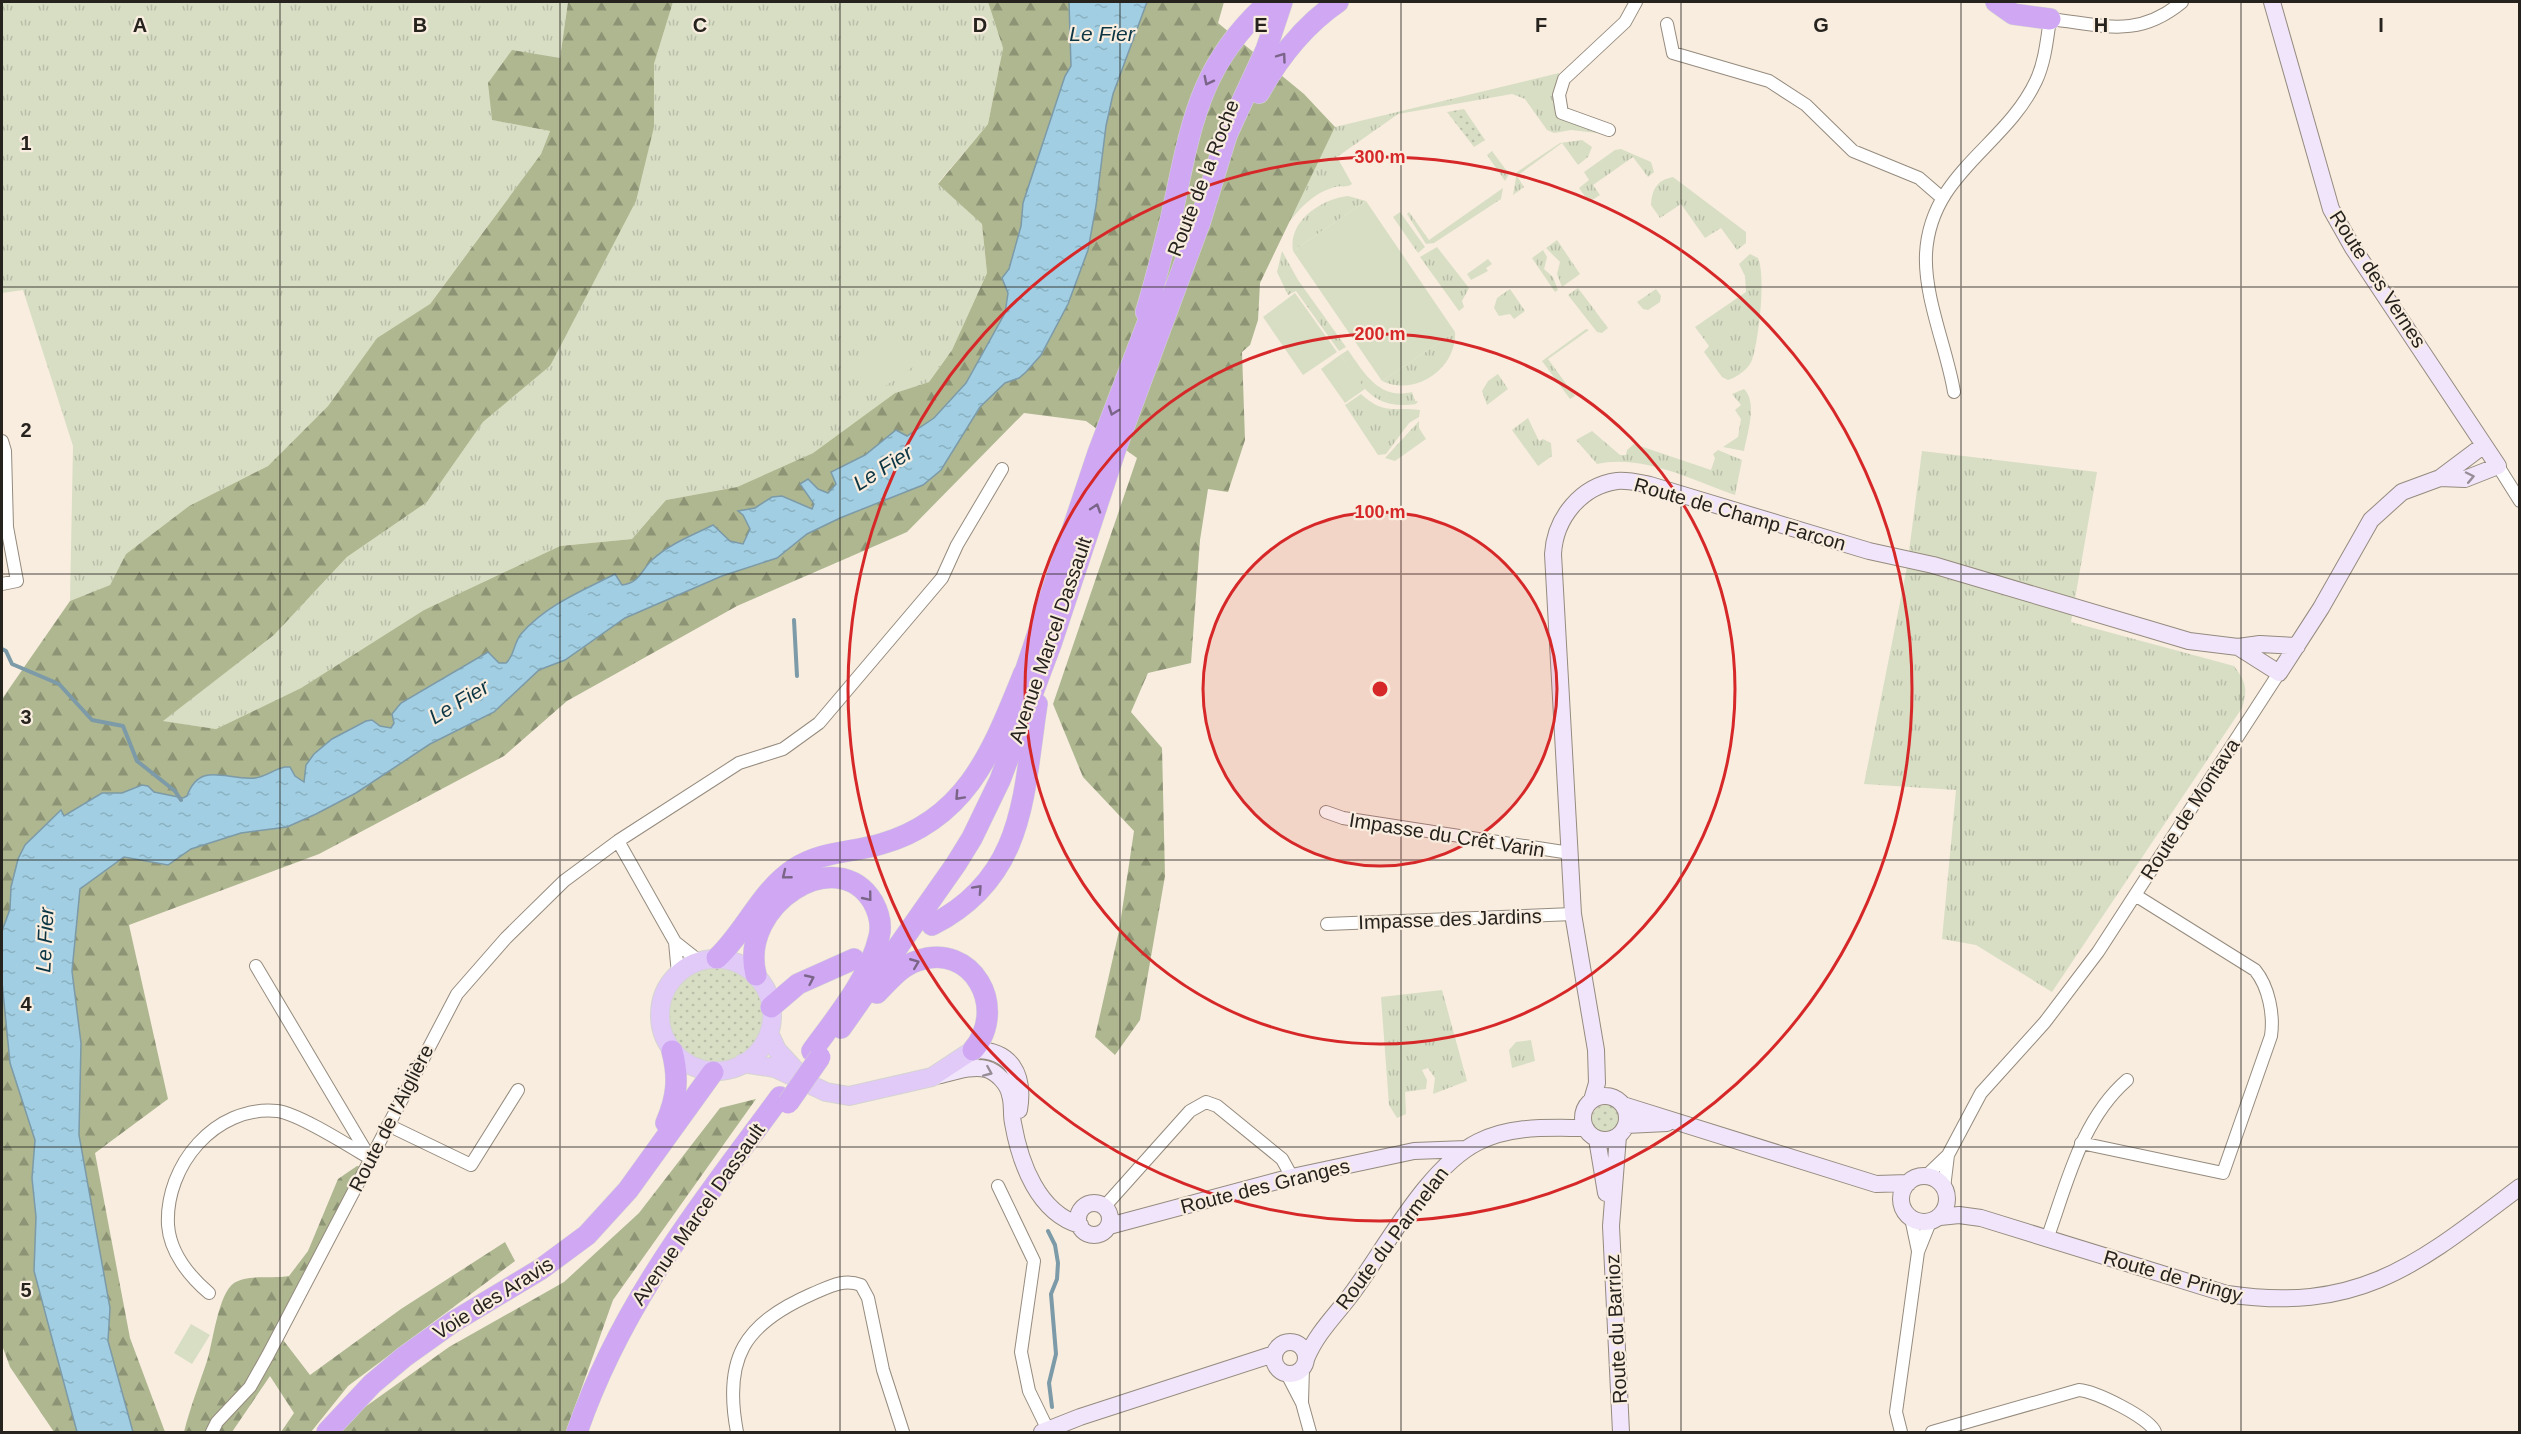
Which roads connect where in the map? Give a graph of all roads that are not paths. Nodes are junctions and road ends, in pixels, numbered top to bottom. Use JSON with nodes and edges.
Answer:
{"nodes":[{"id":1,"x":1269,"y":2,"type":"edge"},
{"id":2,"x":1274,"y":2,"type":"edge"},
{"id":3,"x":1282,"y":2,"type":"edge"},
{"id":4,"x":1338,"y":2,"type":"edge"},
{"id":5,"x":1636,"y":2,"type":"edge"},
{"id":6,"x":1996,"y":2,"type":"edge"},
{"id":7,"x":2182,"y":2,"type":"edge"},
{"id":8,"x":2271,"y":2,"type":"edge"},
{"id":9,"x":2050,"y":19,"type":"junction"},
{"id":10,"x":1667,"y":24,"type":"dead end"},
{"id":11,"x":1609,"y":130,"type":"dead end"},
{"id":12,"x":1941,"y":197,"type":"junction"},
{"id":13,"x":1200,"y":222,"type":"junction"},
{"id":14,"x":1133,"y":356,"type":"junction"},
{"id":15,"x":1954,"y":392,"type":"dead end"},
{"id":16,"x":2,"y":441,"type":"edge"},
{"id":17,"x":2484,"y":445,"type":"junction"},
{"id":18,"x":2498,"y":466,"type":"junction"},
{"id":19,"x":1002,"y":469,"type":"dead end"},
{"id":20,"x":2440,"y":478,"type":"junction"},
{"id":21,"x":2520,"y":501,"type":"edge"},
{"id":22,"x":2,"y":584,"type":"edge"},
{"id":23,"x":1051,"y":644,"type":"junction"},
{"id":24,"x":2297,"y":646,"type":"junction"},
{"id":25,"x":2238,"y":647,"type":"junction"},
{"id":26,"x":1024,"y":673,"type":"junction"},
{"id":27,"x":2278,"y":673,"type":"junction"},
{"id":28,"x":1326,"y":812,"type":"dead end"},
{"id":29,"x":618,"y":840,"type":"junction"},
{"id":30,"x":1570,"y":853,"type":"junction"},
{"id":31,"x":2135,"y":895,"type":"junction"},
{"id":32,"x":1574,"y":914,"type":"junction"},
{"id":33,"x":1327,"y":924,"type":"dead end"},
{"id":34,"x":932,"y":925,"type":"dead end"},
{"id":35,"x":675,"y":942,"type":"junction"},
{"id":36,"x":854,"y":959,"type":"dead end"},
{"id":37,"x":708,"y":960,"type":"junction"},
{"id":38,"x":256,"y":966,"type":"dead end"},
{"id":39,"x":678,"y":974,"type":"junction"},
{"id":40,"x":756,"y":975,"type":"junction"},
{"id":41,"x":853,"y":993,"type":"junction"},
{"id":42,"x":771,"y":1007,"type":"junction"},
{"id":43,"x":841,"y":1028,"type":"junction"},
{"id":44,"x":769,"y":1033,"type":"junction"},
{"id":45,"x":973,"y":1050,"type":"junction"},
{"id":46,"x":1596,"y":1050,"type":"junction"},
{"id":47,"x":672,"y":1051,"type":"junction"},
{"id":48,"x":816,"y":1054,"type":"junction"},
{"id":49,"x":743,"y":1063,"type":"junction"},
{"id":50,"x":713,"y":1072,"type":"junction"},
{"id":51,"x":932,"y":1077,"type":"junction"},
{"id":52,"x":2127,"y":1080,"type":"dead end"},
{"id":53,"x":805,"y":1081,"type":"junction"},
{"id":54,"x":518,"y":1090,"type":"dead end"},
{"id":55,"x":784,"y":1100,"type":"junction"},
{"id":56,"x":1620,"y":1102,"type":"junction"},
{"id":57,"x":1588,"y":1104,"type":"junction"},
{"id":58,"x":1679,"y":1123,"type":"junction"},
{"id":59,"x":388,"y":1125,"type":"junction"},
{"id":60,"x":1533,"y":1127,"type":"junction"},
{"id":61,"x":1622,"y":1130,"type":"junction"},
{"id":62,"x":1591,"y":1133,"type":"junction"},
{"id":63,"x":1015,"y":1134,"type":"junction"},
{"id":64,"x":2081,"y":1143,"type":"junction"},
{"id":65,"x":1466,"y":1149,"type":"junction"},
{"id":66,"x":1422,"y":1150,"type":"junction"},
{"id":67,"x":1948,"y":1155,"type":"junction"},
{"id":68,"x":652,"y":1158,"type":"junction"},
{"id":69,"x":370,"y":1159,"type":"junction"},
{"id":70,"x":1443,"y":1168,"type":"junction"},
{"id":71,"x":1926,"y":1176,"type":"junction"},
{"id":72,"x":1292,"y":1177,"type":"junction"},
{"id":73,"x":1908,"y":1183,"type":"junction"},
{"id":74,"x":1876,"y":1184,"type":"junction"},
{"id":75,"x":998,"y":1186,"type":"dead end"},
{"id":76,"x":2520,"y":1187,"type":"edge"},
{"id":77,"x":1946,"y":1193,"type":"junction"},
{"id":78,"x":1901,"y":1201,"type":"junction"},
{"id":79,"x":1105,"y":1206,"type":"junction"},
{"id":80,"x":1911,"y":1218,"type":"junction"},
{"id":81,"x":1981,"y":1218,"type":"junction"},
{"id":82,"x":1935,"y":1219,"type":"junction"},
{"id":83,"x":1080,"y":1226,"type":"junction"},
{"id":84,"x":1109,"y":1226,"type":"junction"},
{"id":85,"x":1611,"y":1226,"type":"junction"},
{"id":86,"x":2047,"y":1239,"type":"junction"},
{"id":87,"x":1918,"y":1252,"type":"junction"},
{"id":88,"x":209,"y":1293,"type":"dead end"},
{"id":89,"x":1321,"y":1329,"type":"junction"},
{"id":90,"x":1293,"y":1343,"type":"junction"},
{"id":91,"x":1304,"y":1363,"type":"junction"},
{"id":92,"x":1279,"y":1365,"type":"junction"},
{"id":93,"x":1302,"y":1403,"type":"junction"},
{"id":94,"x":1045,"y":1431,"type":"edge"},
{"id":95,"x":212,"y":1432,"type":"edge"},
{"id":96,"x":327,"y":1432,"type":"edge"},
{"id":97,"x":577,"y":1432,"type":"edge"},
{"id":98,"x":592,"y":1432,"type":"edge"},
{"id":99,"x":738,"y":1432,"type":"edge"},
{"id":100,"x":903,"y":1432,"type":"edge"},
{"id":101,"x":1310,"y":1432,"type":"edge"},
{"id":102,"x":1621,"y":1432,"type":"edge"},
{"id":103,"x":1901,"y":1432,"type":"edge"},
{"id":104,"x":1932,"y":1432,"type":"edge"},
{"id":105,"x":2155,"y":1432,"type":"edge"}],
"edges":[{"from":1,"to":14,"type":"highway","one_way":true},
{"from":2,"to":14,"type":"highway","name":"Route de la Roche"},
{"from":3,"to":13,"type":"highway","name":"Route de la Roche"},
{"from":13,"to":4,"type":"highway","one_way":true},
{"from":5,"to":11,"type":"street"},
{"from":6,"to":9,"type":"highway"},
{"from":7,"to":9,"type":"street"},
{"from":8,"to":17,"type":"street","name":"Route des Vernes"},
{"from":9,"to":12,"type":"street"},
{"from":10,"to":12,"type":"street"},
{"from":12,"to":15,"type":"street"},
{"from":23,"to":13,"type":"highway","name":"Avenue Marcel Dassault","one_way":true},
{"from":14,"to":26,"type":"highway","name":"Avenue Marcel Dassault","one_way":true},
{"from":16,"to":22,"type":"street"},
{"from":17,"to":18,"type":"street","name":"Route des Vernes"},
{"from":17,"to":20,"type":"street","name":"Route de Montava"},
{"from":20,"to":18,"type":"street","name":"Route de Montava","one_way":true},
{"from":18,"to":21,"type":"street","name":"Route des Vernes"},
{"from":19,"to":29,"type":"street","name":"Route de l'Aiglière"},
{"from":20,"to":24,"type":"street","name":"Route de Montava"},
{"from":34,"to":23,"type":"highway","one_way":true},
{"from":23,"to":43,"type":"highway","name":"Avenue Marcel Dassault"},
{"from":24,"to":25,"type":"street","name":"Route de Champ Farcon"},
{"from":24,"to":27,"type":"street","name":"Route de Montava"},
{"from":25,"to":27,"type":"street","name":"Route de Champ Farcon"},
{"from":25,"to":30,"type":"street","name":"Route de Champ Farcon"},
{"from":26,"to":37,"type":"highway","one_way":true},
{"from":26,"to":41,"type":"highway","name":"Avenue Marcel Dassault"},
{"from":27,"to":31,"type":"street","name":"Route de Montava"},
{"from":28,"to":30,"type":"street","name":"Impasse du Crêt Varin"},
{"from":29,"to":35,"type":"street"},
{"from":29,"to":59,"type":"street","name":"Route de l'Aiglière"},
{"from":30,"to":32,"type":"street","name":"Route de Champ Farcon"},
{"from":31,"to":64,"type":"street"},
{"from":31,"to":67,"type":"street","name":"Route de Montava"},
{"from":32,"to":33,"type":"street","name":"Impasse des Jardins"},
{"from":32,"to":46,"type":"street","name":"Route de Champ Farcon"},
{"from":35,"to":37,"type":"street"},
{"from":35,"to":39,"type":"street"},
{"from":42,"to":36,"type":"highway","one_way":true},
{"from":37,"to":39,"type":"main road"},
{"from":37,"to":40,"type":"main road"},
{"from":38,"to":69,"type":"street"},
{"from":39,"to":47,"type":"main road"},
{"from":40,"to":41,"type":"highway","one_way":true},
{"from":40,"to":42,"type":"main road"},
{"from":41,"to":48,"type":"highway"},
{"from":42,"to":44,"type":"main road"},
{"from":43,"to":45,"type":"highway","one_way":true},
{"from":43,"to":48,"type":"highway"},
{"from":44,"to":49,"type":"main road"},
{"from":44,"to":53,"type":"main road","name":"Route des Granges"},
{"from":45,"to":51,"type":"main road"},
{"from":45,"to":63,"type":"street","name":"Route des Granges"},
{"from":46,"to":56,"type":"street","name":"Route de Champ Farcon"},
{"from":46,"to":57,"type":"street","name":"Route de Champ Farcon"},
{"from":47,"to":50,"type":"main road"},
{"from":47,"to":68,"type":"highway"},
{"from":48,"to":55,"type":"highway","bridge":true},
{"from":49,"to":50,"type":"main road"},
{"from":49,"to":53,"type":"main road","name":"Route des Granges"},
{"from":50,"to":68,"type":"highway"},
{"from":51,"to":53,"type":"main road","name":"Route des Granges"},
{"from":51,"to":63,"type":"street","name":"Route des Granges","one_way":true},
{"from":52,"to":64,"type":"street"},
{"from":54,"to":59,"type":"street"},
{"from":55,"to":97,"type":"highway","name":"Avenue Marcel Dassault"},
{"from":55,"to":98,"type":"highway","name":"Avenue Marcel Dassault"},
{"from":56,"to":57,"type":"street"},
{"from":56,"to":58,"type":"street"},
{"from":56,"to":61,"type":"street"},
{"from":57,"to":60,"type":"street","name":"Route du Parmelan"},
{"from":57,"to":62,"type":"street"},
{"from":58,"to":61,"type":"street"},
{"from":58,"to":74,"type":"street"},
{"from":59,"to":69,"type":"street","name":"Route de l'Aiglière"},
{"from":60,"to":62,"type":"street","name":"Route du Parmelan"},
{"from":60,"to":65,"type":"street","name":"Route du Parmelan"},
{"from":61,"to":62,"type":"street"},
{"from":61,"to":85,"type":"street","name":"Route du Barrioz"},
{"from":62,"to":85,"type":"street","name":"Route du Barrioz"},
{"from":63,"to":83,"type":"street","name":"Route des Granges"},
{"from":64,"to":86,"type":"street"},
{"from":65,"to":66,"type":"street","name":"Route des Granges"},
{"from":65,"to":70,"type":"street","name":"Route du Parmelan"},
{"from":66,"to":70,"type":"street"},
{"from":66,"to":72,"type":"street","name":"Route des Granges"},
{"from":67,"to":71,"type":"street","name":"Route de Montava"},
{"from":67,"to":77,"type":"street","name":"Route de Montava"},
{"from":68,"to":96,"type":"highway","name":"Voie des Aravis"},
{"from":69,"to":88,"type":"street"},
{"from":69,"to":95,"type":"street","name":"Route de l'Aiglière"},
{"from":70,"to":89,"type":"street","name":"Route du Parmelan"},
{"from":71,"to":73,"type":"street"},
{"from":71,"to":77,"type":"street"},
{"from":72,"to":79,"type":"street"},
{"from":72,"to":84,"type":"street","name":"Route des Granges"},
{"from":73,"to":74,"type":"street"},
{"from":73,"to":78,"type":"street"},
{"from":74,"to":78,"type":"street"},
{"from":75,"to":94,"type":"street"},
{"from":76,"to":86,"type":"street","name":"Route de Pringy"},
{"from":77,"to":81,"type":"street","name":"Route de Pringy"},
{"from":77,"to":82,"type":"street"},
{"from":78,"to":80,"type":"street"},
{"from":79,"to":83,"type":"street"},
{"from":79,"to":84,"type":"street"},
{"from":80,"to":82,"type":"street"},
{"from":80,"to":87,"type":"street"},
{"from":81,"to":82,"type":"street","name":"Route de Pringy"},
{"from":81,"to":86,"type":"street","name":"Route de Pringy"},
{"from":82,"to":87,"type":"street"},
{"from":83,"to":84,"type":"street","name":"Route des Granges"},
{"from":85,"to":102,"type":"street","name":"Route du Barrioz"},
{"from":87,"to":103,"type":"street"},
{"from":89,"to":90,"type":"street","name":"Route du Parmelan"},
{"from":89,"to":91,"type":"street","name":"Route du Parmelan"},
{"from":90,"to":91,"type":"street"},
{"from":90,"to":92,"type":"street"},
{"from":91,"to":92,"type":"street"},
{"from":91,"to":93,"type":"street"},
{"from":92,"to":93,"type":"street"},
{"from":92,"to":94,"type":"street"},
{"from":93,"to":101,"type":"street"},
{"from":99,"to":100,"type":"street"},
{"from":104,"to":105,"type":"street"}]}
